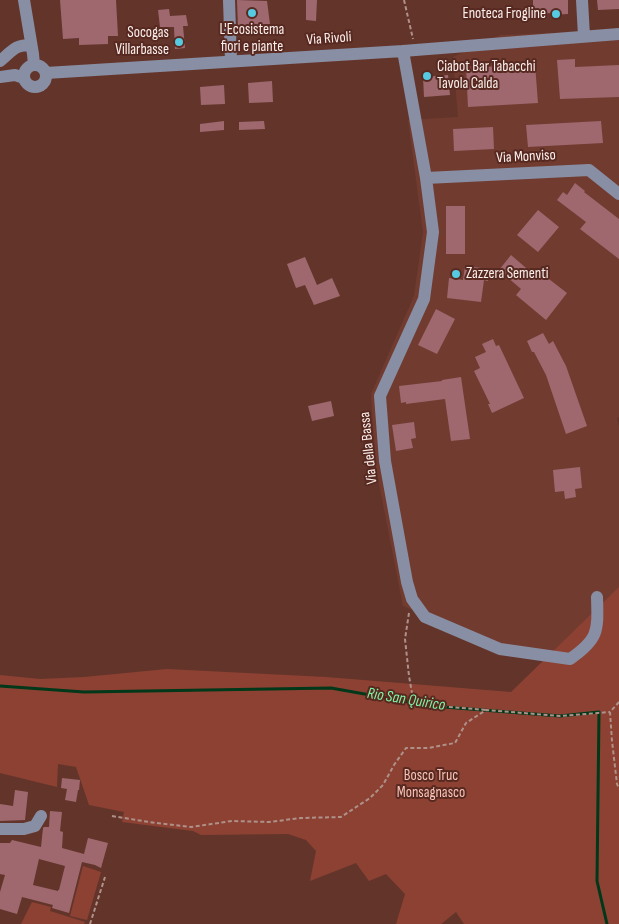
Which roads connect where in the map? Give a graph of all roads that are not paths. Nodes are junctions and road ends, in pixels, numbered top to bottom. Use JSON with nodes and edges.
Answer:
{"nodes":[{"id":1,"x":24,"y":0,"type":"edge"},
{"id":2,"x":230,"y":0,"type":"edge"},
{"id":3,"x":582,"y":0,"type":"edge"},
{"id":4,"x":619,"y":34,"type":"edge"},
{"id":5,"x":584,"y":36,"type":"junction"},
{"id":6,"x":31,"y":44,"type":"junction"},
{"id":7,"x":409,"y":50,"type":"junction"},
{"id":8,"x":0,"y":60,"type":"edge"},
{"id":9,"x":231,"y":61,"type":"junction"},
{"id":10,"x":34,"y":65,"type":"junction"},
{"id":11,"x":46,"y":73,"type":"junction"},
{"id":12,"x":0,"y":76,"type":"edge"},
{"id":13,"x":24,"y":78,"type":"junction"},
{"id":14,"x":426,"y":178,"type":"junction"},
{"id":15,"x":619,"y":194,"type":"edge"},
{"id":16,"x":597,"y":597,"type":"dead end"},
{"id":17,"x":41,"y":816,"type":"dead end"},
{"id":18,"x":0,"y":829,"type":"edge"}],
"edges":[{"from":1,"to":6,"type":"street"},
{"from":2,"to":9,"type":"street"},
{"from":3,"to":5,"type":"street"},
{"from":4,"to":5,"type":"street","name":"Via Rivoli"},
{"from":5,"to":7,"type":"street","name":"Via Rivoli"},
{"from":6,"to":8,"type":"street"},
{"from":6,"to":10,"type":"street"},
{"from":7,"to":9,"type":"street","name":"Via Rivoli"},
{"from":7,"to":14,"type":"street","name":"Via della Bassa"},
{"from":9,"to":11,"type":"street","name":"Via Rivoli"},
{"from":10,"to":11,"type":"street"},
{"from":10,"to":13,"type":"street"},
{"from":11,"to":13,"type":"street"},
{"from":12,"to":13,"type":"street"},
{"from":14,"to":15,"type":"street","name":"Via Monviso"},
{"from":14,"to":16,"type":"street","name":"Via della Bassa"},
{"from":17,"to":18,"type":"street"}]}
